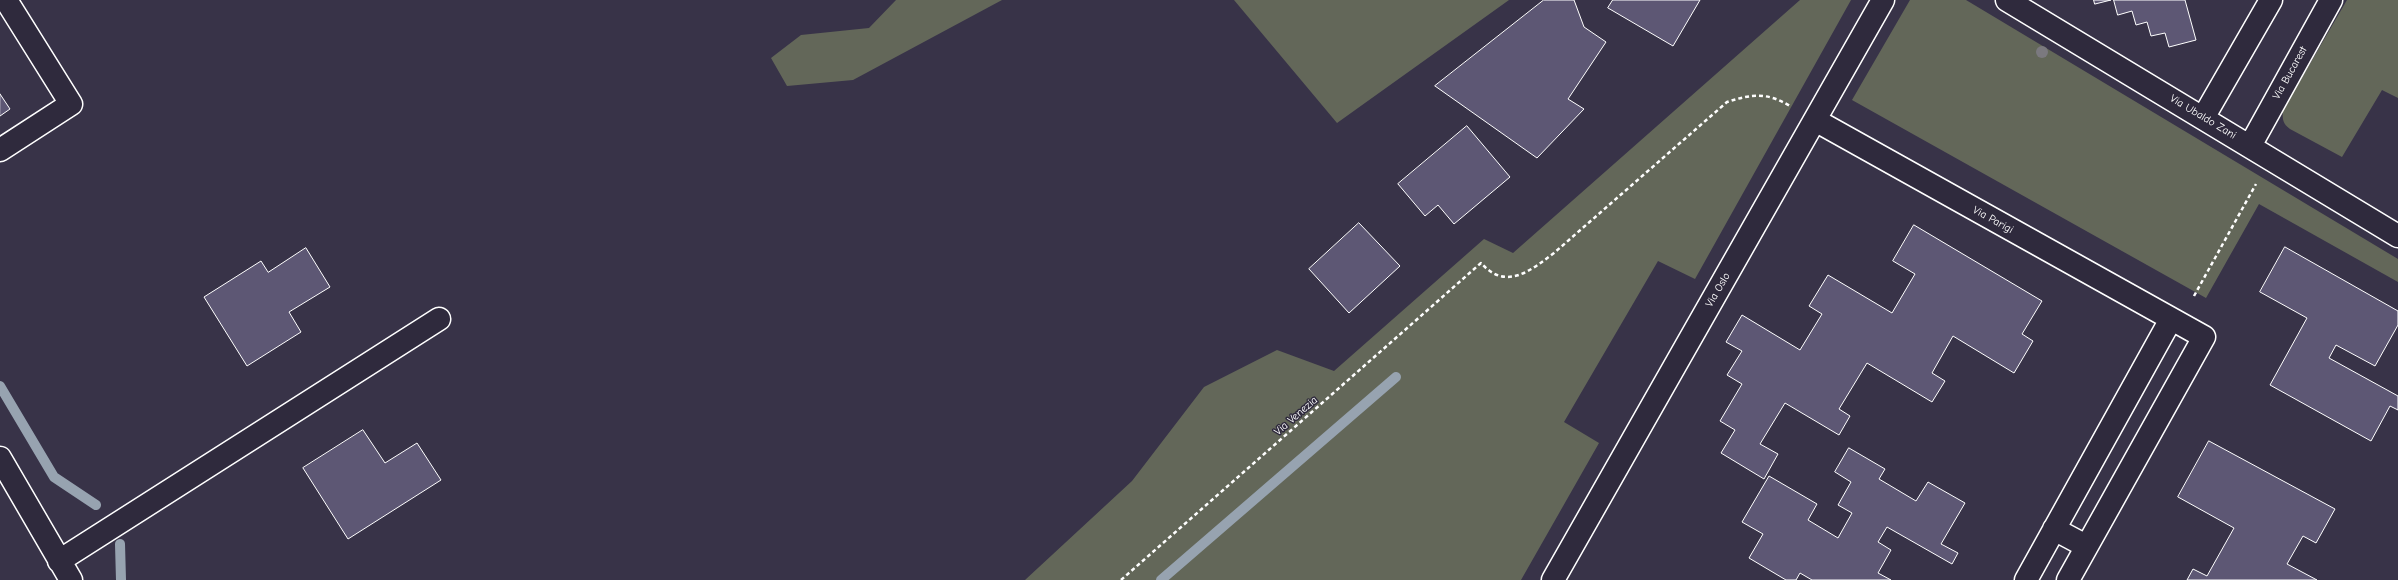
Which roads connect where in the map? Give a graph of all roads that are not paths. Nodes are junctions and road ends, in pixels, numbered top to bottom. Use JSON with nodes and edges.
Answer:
{"nodes":[{"id":1,"x":6,"y":0,"type":"edge"},
{"id":2,"x":1883,"y":0,"type":"edge"},
{"id":3,"x":2007,"y":0,"type":"edge"},
{"id":4,"x":2271,"y":0,"type":"edge"},
{"id":5,"x":2331,"y":0,"type":"edge"},
{"id":6,"x":2203,"y":118,"type":"junction"},
{"id":7,"x":1815,"y":120,"type":"junction"},
{"id":8,"x":2250,"y":146,"type":"junction"},
{"id":9,"x":0,"y":150,"type":"edge"},
{"id":10,"x":2398,"y":236,"type":"edge"},
{"id":11,"x":439,"y":319,"type":"dead end"},
{"id":12,"x":2171,"y":319,"type":"junction"},
{"id":13,"x":0,"y":458,"type":"edge"},
{"id":14,"x":2054,"y":529,"type":"junction"},
{"id":15,"x":2086,"y":546,"type":"junction"},
{"id":16,"x":59,"y":561,"type":"junction"},
{"id":17,"x":71,"y":580,"type":"edge"},
{"id":18,"x":1553,"y":580,"type":"edge"},
{"id":19,"x":2026,"y":580,"type":"edge"},
{"id":20,"x":2068,"y":580,"type":"edge"}],
"edges":[{"from":1,"to":9,"type":"street"},
{"from":2,"to":7,"type":"street","name":"Via Oslo"},
{"from":3,"to":6,"type":"street","name":"Via Ubaldo Zani"},
{"from":4,"to":6,"type":"street"},
{"from":5,"to":8,"type":"street","name":"Via Bucarest"},
{"from":6,"to":8,"type":"street","name":"Via Ubaldo Zani"},
{"from":7,"to":12,"type":"street","name":"Via Parigi"},
{"from":7,"to":18,"type":"street","name":"Via Oslo"},
{"from":8,"to":10,"type":"street","name":"Via Ubaldo Zani"},
{"from":11,"to":16,"type":"street"},
{"from":12,"to":14,"type":"street"},
{"from":12,"to":15,"type":"street","name":"Via Parigi"},
{"from":13,"to":16,"type":"street"},
{"from":14,"to":15,"type":"street"},
{"from":14,"to":19,"type":"street"},
{"from":15,"to":20,"type":"street","name":"Via Parigi"},
{"from":16,"to":17,"type":"street"}]}
